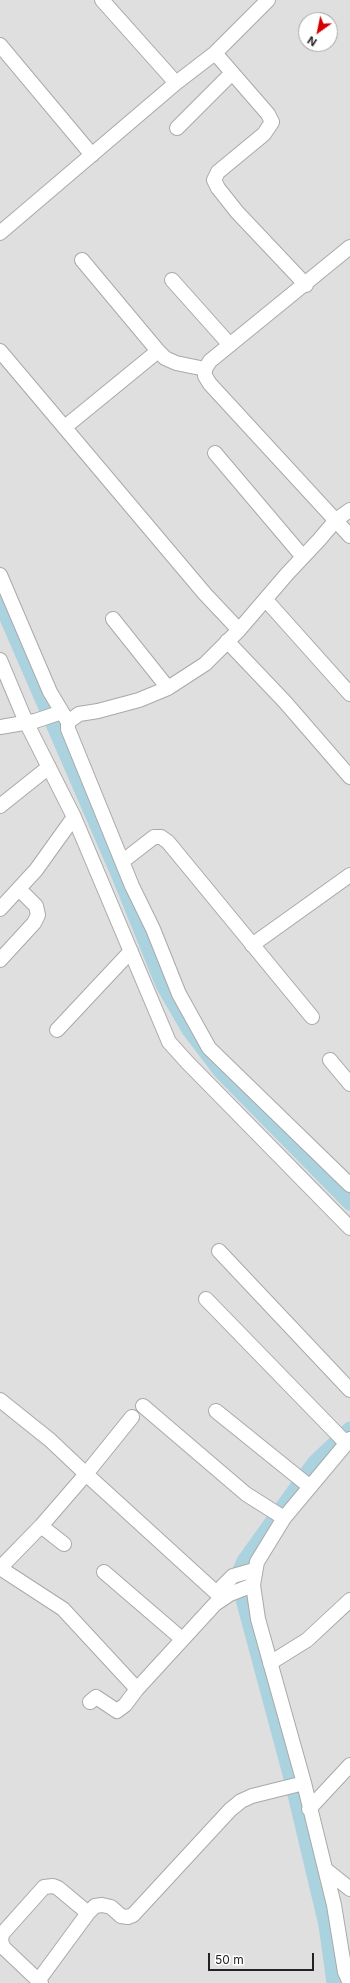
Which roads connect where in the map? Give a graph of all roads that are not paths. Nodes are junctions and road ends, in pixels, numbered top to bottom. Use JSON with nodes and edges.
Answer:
{"nodes":[{"id":1,"x":102,"y":0,"type":"edge"},
{"id":2,"x":268,"y":0,"type":"edge"},
{"id":3,"x":0,"y":44,"type":"edge"},
{"id":4,"x":215,"y":53,"type":"junction"},
{"id":5,"x":232,"y":73,"type":"junction"},
{"id":6,"x":176,"y":83,"type":"junction"},
{"id":7,"x":177,"y":128,"type":"dead end"},
{"id":8,"x":92,"y":155,"type":"junction"},
{"id":9,"x":0,"y":233,"type":"edge"},
{"id":10,"x":350,"y":248,"type":"edge"},
{"id":11,"x":82,"y":260,"type":"dead end"},
{"id":12,"x":172,"y":280,"type":"dead end"},
{"id":13,"x":306,"y":285,"type":"junction"},
{"id":14,"x":230,"y":346,"type":"junction"},
{"id":15,"x":0,"y":351,"type":"edge"},
{"id":16,"x":158,"y":351,"type":"junction"},
{"id":17,"x":205,"y":369,"type":"junction"},
{"id":18,"x":65,"y":427,"type":"junction"},
{"id":19,"x":215,"y":453,"type":"dead end"},
{"id":20,"x":350,"y":510,"type":"edge"},
{"id":21,"x":336,"y":520,"type":"junction"},
{"id":22,"x":350,"y":536,"type":"edge"},
{"id":23,"x":303,"y":556,"type":"junction"},
{"id":24,"x":0,"y":575,"type":"edge"},
{"id":25,"x":266,"y":600,"type":"junction"},
{"id":26,"x":113,"y":619,"type":"dead end"},
{"id":27,"x":239,"y":630,"type":"junction"},
{"id":28,"x":227,"y":642,"type":"junction"},
{"id":29,"x":0,"y":660,"type":"edge"},
{"id":30,"x":168,"y":688,"type":"junction"},
{"id":31,"x":350,"y":694,"type":"edge"},
{"id":32,"x":61,"y":717,"type":"junction"},
{"id":33,"x":30,"y":721,"type":"junction"},
{"id":34,"x":0,"y":727,"type":"edge"},
{"id":35,"x":49,"y":767,"type":"junction"},
{"id":36,"x":350,"y":777,"type":"edge"},
{"id":37,"x":0,"y":806,"type":"edge"},
{"id":38,"x":74,"y":817,"type":"junction"},
{"id":39,"x":123,"y":860,"type":"junction"},
{"id":40,"x":350,"y":876,"type":"edge"},
{"id":41,"x":19,"y":889,"type":"junction"},
{"id":42,"x":0,"y":909,"type":"edge"},
{"id":43,"x":252,"y":945,"type":"junction"},
{"id":44,"x":131,"y":951,"type":"junction"},
{"id":45,"x":0,"y":960,"type":"edge"},
{"id":46,"x":312,"y":1017,"type":"dead end"},
{"id":47,"x":57,"y":1030,"type":"dead end"},
{"id":48,"x":330,"y":1060,"type":"dead end"},
{"id":49,"x":350,"y":1084,"type":"edge"},
{"id":50,"x":350,"y":1185,"type":"edge"},
{"id":51,"x":350,"y":1228,"type":"edge"},
{"id":52,"x":219,"y":1251,"type":"dead end"},
{"id":53,"x":206,"y":1299,"type":"dead end"},
{"id":54,"x":350,"y":1390,"type":"edge"},
{"id":55,"x":0,"y":1400,"type":"edge"},
{"id":56,"x":143,"y":1406,"type":"dead end"},
{"id":57,"x":216,"y":1410,"type":"dead end"},
{"id":58,"x":132,"y":1417,"type":"dead end"},
{"id":59,"x":344,"y":1438,"type":"edge"},
{"id":60,"x":86,"y":1474,"type":"junction"},
{"id":61,"x":307,"y":1484,"type":"junction"},
{"id":62,"x":278,"y":1514,"type":"junction"},
{"id":63,"x":41,"y":1526,"type":"junction"},
{"id":64,"x":64,"y":1544,"type":"dead end"},
{"id":65,"x":0,"y":1568,"type":"edge"},
{"id":66,"x":254,"y":1570,"type":"junction"},
{"id":67,"x":104,"y":1572,"type":"dead end"},
{"id":68,"x":250,"y":1586,"type":"junction"},
{"id":69,"x":226,"y":1596,"type":"junction"},
{"id":70,"x":350,"y":1600,"type":"edge"},
{"id":71,"x":182,"y":1639,"type":"junction"},
{"id":72,"x":270,"y":1663,"type":"junction"},
{"id":73,"x":136,"y":1689,"type":"junction"},
{"id":74,"x":90,"y":1702,"type":"dead end"},
{"id":75,"x":350,"y":1766,"type":"edge"},
{"id":76,"x":295,"y":1786,"type":"junction"},
{"id":77,"x":309,"y":1809,"type":"junction"},
{"id":78,"x":325,"y":1869,"type":"junction"},
{"id":79,"x":350,"y":1889,"type":"edge"},
{"id":80,"x":88,"y":1913,"type":"junction"},
{"id":81,"x":40,"y":1982,"type":"edge"},
{"id":82,"x":350,"y":1983,"type":"edge"}],
"edges":[{"from":1,"to":6,"type":"street"},
{"from":2,"to":4,"type":"street"},
{"from":3,"to":8,"type":"street"},
{"from":4,"to":5,"type":"street"},
{"from":4,"to":6,"type":"street"},
{"from":5,"to":7,"type":"street"},
{"from":5,"to":13,"type":"street"},
{"from":6,"to":8,"type":"street"},
{"from":8,"to":9,"type":"street"},
{"from":10,"to":13,"type":"street"},
{"from":11,"to":16,"type":"street"},
{"from":12,"to":14,"type":"street"},
{"from":13,"to":14,"type":"street"},
{"from":14,"to":17,"type":"street"},
{"from":15,"to":18,"type":"street"},
{"from":16,"to":17,"type":"street"},
{"from":16,"to":18,"type":"street"},
{"from":17,"to":21,"type":"street"},
{"from":18,"to":27,"type":"street"},
{"from":19,"to":23,"type":"street"},
{"from":20,"to":21,"type":"street"},
{"from":21,"to":22,"type":"street"},
{"from":21,"to":23,"type":"street"},
{"from":23,"to":25,"type":"street"},
{"from":24,"to":32,"type":"street"},
{"from":25,"to":27,"type":"street"},
{"from":25,"to":31,"type":"street"},
{"from":26,"to":30,"type":"street"},
{"from":27,"to":28,"type":"street"},
{"from":28,"to":30,"type":"street"},
{"from":28,"to":36,"type":"street"},
{"from":29,"to":33,"type":"street"},
{"from":30,"to":32,"type":"street"},
{"from":32,"to":33,"type":"street"},
{"from":32,"to":39,"type":"street"},
{"from":33,"to":34,"type":"street"},
{"from":33,"to":35,"type":"street"},
{"from":35,"to":37,"type":"street"},
{"from":35,"to":38,"type":"street"},
{"from":38,"to":41,"type":"street"},
{"from":38,"to":44,"type":"street"},
{"from":39,"to":43,"type":"street"},
{"from":39,"to":50,"type":"street"},
{"from":40,"to":43,"type":"street"},
{"from":41,"to":42,"type":"street"},
{"from":41,"to":45,"type":"street"},
{"from":43,"to":46,"type":"street"},
{"from":44,"to":47,"type":"street"},
{"from":44,"to":51,"type":"street"},
{"from":48,"to":49,"type":"street"},
{"from":52,"to":54,"type":"street"},
{"from":53,"to":59,"type":"street"},
{"from":55,"to":60,"type":"street"},
{"from":56,"to":62,"type":"street"},
{"from":57,"to":61,"type":"street"},
{"from":58,"to":60,"type":"street"},
{"from":59,"to":61,"type":"street"},
{"from":60,"to":63,"type":"street"},
{"from":60,"to":69,"type":"street"},
{"from":61,"to":62,"type":"street"},
{"from":62,"to":66,"type":"street"},
{"from":63,"to":64,"type":"street"},
{"from":63,"to":65,"type":"street"},
{"from":65,"to":73,"type":"street"},
{"from":66,"to":68,"type":"street"},
{"from":66,"to":69,"type":"street"},
{"from":67,"to":71,"type":"street"},
{"from":68,"to":69,"type":"street"},
{"from":68,"to":72,"type":"street"},
{"from":69,"to":71,"type":"street"},
{"from":70,"to":72,"type":"street"},
{"from":71,"to":73,"type":"street"},
{"from":72,"to":76,"type":"street"},
{"from":73,"to":74,"type":"street"},
{"from":75,"to":77,"type":"street"},
{"from":76,"to":77,"type":"street"},
{"from":76,"to":80,"type":"street"},
{"from":77,"to":78,"type":"street"},
{"from":78,"to":79,"type":"street"},
{"from":78,"to":82,"type":"street"},
{"from":80,"to":81,"type":"street"},
{"from":80,"to":81,"type":"street"}]}
